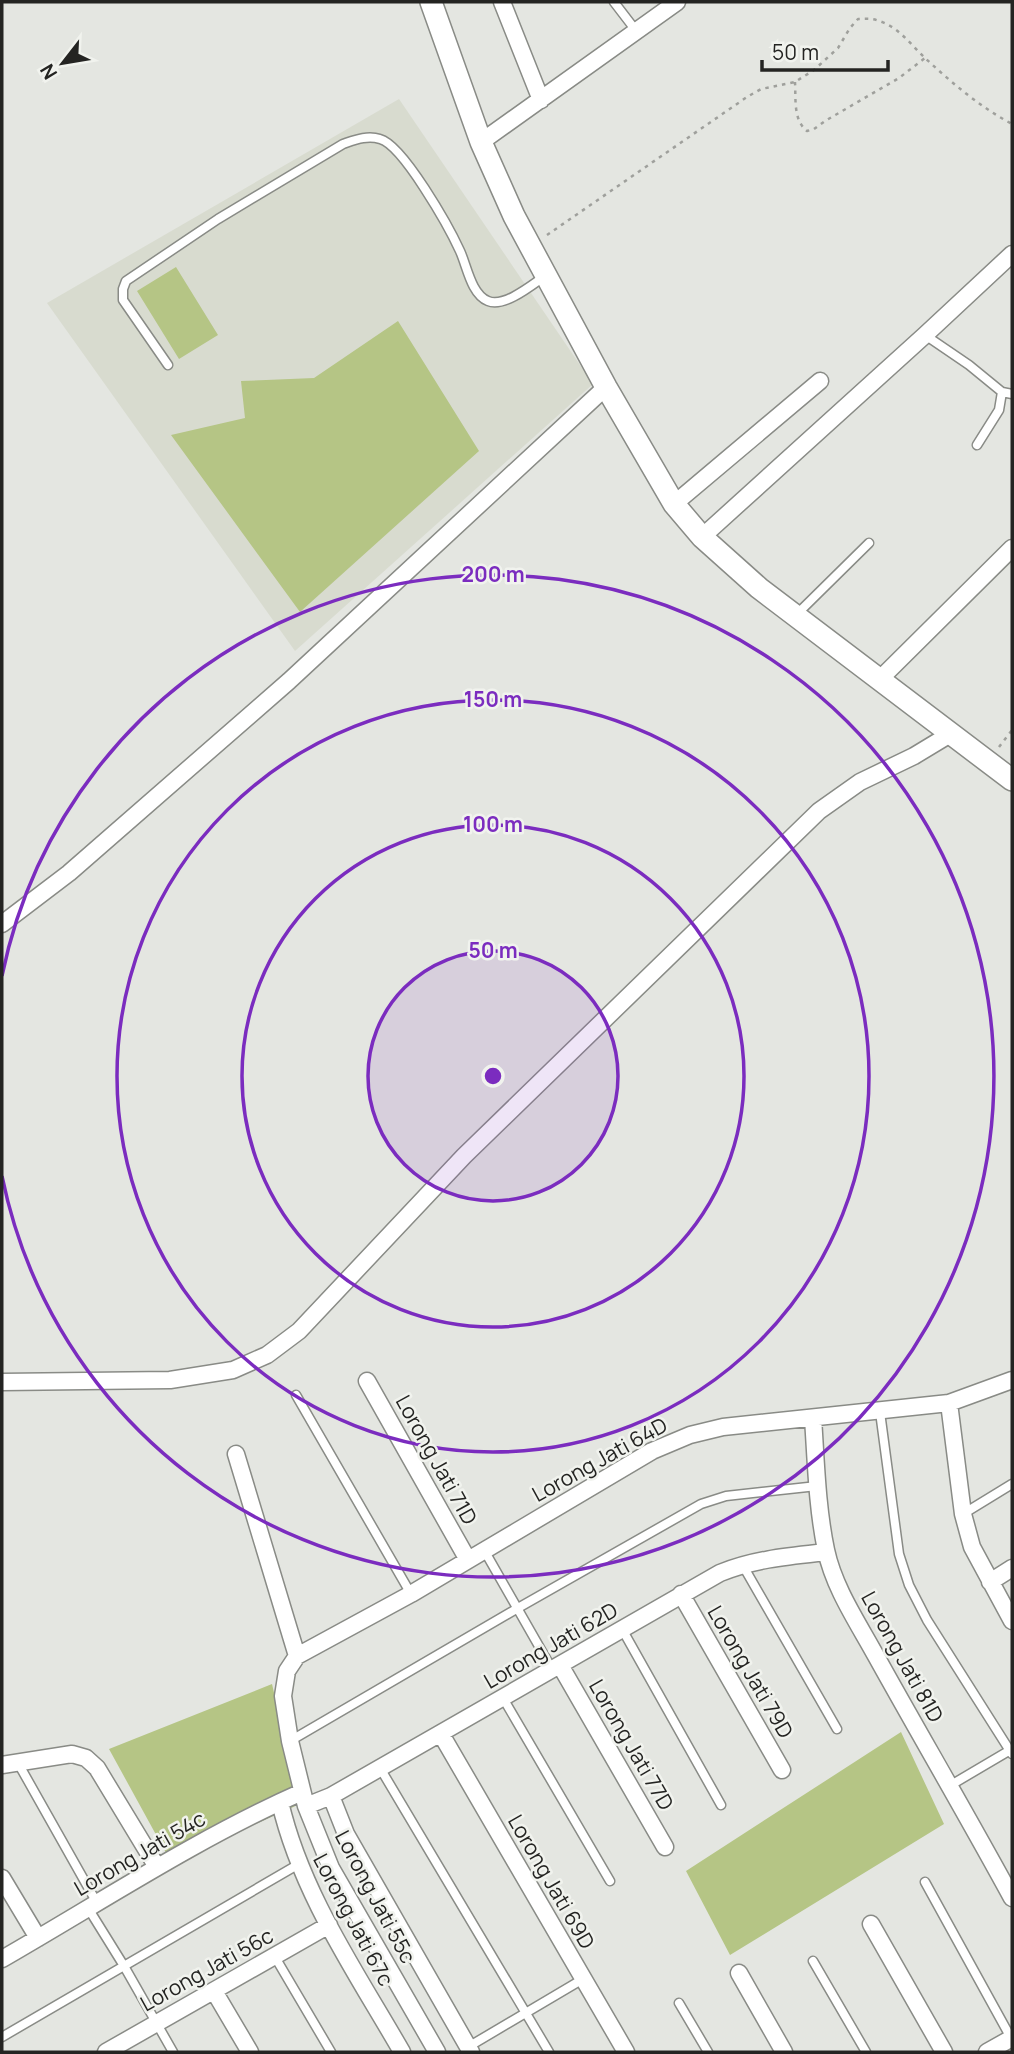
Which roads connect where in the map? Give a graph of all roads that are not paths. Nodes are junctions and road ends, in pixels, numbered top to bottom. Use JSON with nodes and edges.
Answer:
{"nodes":[{"id":1,"x":431,"y":2,"type":"edge"},
{"id":2,"x":502,"y":2,"type":"edge"},
{"id":3,"x":614,"y":2,"type":"edge"},
{"id":4,"x":677,"y":2,"type":"edge"},
{"id":5,"x":636,"y":32,"type":"junction"},
{"id":6,"x":541,"y":100,"type":"junction"},
{"id":7,"x":481,"y":142,"type":"junction"},
{"id":8,"x":1012,"y":254,"type":"edge"},
{"id":9,"x":545,"y":276,"type":"junction"},
{"id":10,"x":925,"y":335,"type":"junction"},
{"id":11,"x":168,"y":365,"type":"dead end"},
{"id":12,"x":820,"y":381,"type":"dead end"},
{"id":13,"x":606,"y":387,"type":"junction"},
{"id":14,"x":1002,"y":393,"type":"junction"},
{"id":15,"x":1012,"y":394,"type":"edge"},
{"id":16,"x":977,"y":445,"type":"dead end"},
{"id":17,"x":674,"y":504,"type":"junction"},
{"id":18,"x":702,"y":537,"type":"junction"},
{"id":19,"x":869,"y":543,"type":"dead end"},
{"id":20,"x":1012,"y":548,"type":"edge"},
{"id":21,"x":795,"y":616,"type":"junction"},
{"id":22,"x":880,"y":679,"type":"junction"},
{"id":23,"x":952,"y":733,"type":"junction"},
{"id":24,"x":1012,"y":780,"type":"edge"},
{"id":25,"x":2,"y":924,"type":"edge"},
{"id":26,"x":1012,"y":1380,"type":"edge"},
{"id":27,"x":367,"y":1381,"type":"dead end"},
{"id":28,"x":2,"y":1382,"type":"edge"},
{"id":29,"x":296,"y":1395,"type":"dead end"},
{"id":30,"x":949,"y":1403,"type":"junction"},
{"id":31,"x":880,"y":1412,"type":"junction"},
{"id":32,"x":813,"y":1418,"type":"junction"},
{"id":33,"x":236,"y":1454,"type":"dead end"},
{"id":34,"x":1012,"y":1484,"type":"edge"},
{"id":35,"x":817,"y":1486,"type":"junction"},
{"id":36,"x":963,"y":1514,"type":"junction"},
{"id":37,"x":484,"y":1550,"type":"junction"},
{"id":38,"x":826,"y":1552,"type":"junction"},
{"id":39,"x":468,"y":1560,"type":"junction"},
{"id":40,"x":742,"y":1564,"type":"junction"},
{"id":41,"x":1012,"y":1568,"type":"edge"},
{"id":42,"x":990,"y":1582,"type":"junction"},
{"id":43,"x":411,"y":1594,"type":"junction"},
{"id":44,"x":681,"y":1594,"type":"junction"},
{"id":45,"x":518,"y":1608,"type":"junction"},
{"id":46,"x":1012,"y":1621,"type":"edge"},
{"id":47,"x":622,"y":1629,"type":"junction"},
{"id":48,"x":297,"y":1656,"type":"junction"},
{"id":49,"x":556,"y":1667,"type":"junction"},
{"id":50,"x":287,"y":1671,"type":"joint"},
{"id":51,"x":503,"y":1698,"type":"junction"},
{"id":52,"x":837,"y":1729,"type":"dead end"},
{"id":53,"x":441,"y":1734,"type":"junction"},
{"id":54,"x":290,"y":1741,"type":"junction"},
{"id":55,"x":1012,"y":1751,"type":"edge"},
{"id":56,"x":10,"y":1763,"type":"edge"},
{"id":57,"x":380,"y":1768,"type":"junction"},
{"id":58,"x":782,"y":1770,"type":"dead end"},
{"id":59,"x":951,"y":1785,"type":"junction"},
{"id":60,"x":331,"y":1796,"type":"junction"},
{"id":61,"x":304,"y":1799,"type":"junction"},
{"id":62,"x":279,"y":1802,"type":"junction"},
{"id":63,"x":722,"y":1805,"type":"dead end"},
{"id":64,"x":665,"y":1847,"type":"dead end"},
{"id":65,"x":299,"y":1864,"type":"junction"},
{"id":66,"x":157,"y":1867,"type":"junction"},
{"id":67,"x":2,"y":1878,"type":"edge"},
{"id":68,"x":610,"y":1881,"type":"dead end"},
{"id":69,"x":925,"y":1882,"type":"dead end"},
{"id":70,"x":1012,"y":1898,"type":"edge"},
{"id":71,"x":93,"y":1906,"type":"junction"},
{"id":72,"x":871,"y":1924,"type":"dead end"},
{"id":73,"x":329,"y":1926,"type":"junction"},
{"id":74,"x":38,"y":1938,"type":"junction"},
{"id":75,"x":275,"y":1957,"type":"junction"},
{"id":76,"x":2,"y":1959,"type":"edge"},
{"id":77,"x":813,"y":1961,"type":"dead end"},
{"id":78,"x":124,"y":1966,"type":"junction"},
{"id":79,"x":739,"y":1973,"type":"dead end"},
{"id":80,"x":583,"y":1979,"type":"junction"},
{"id":81,"x":214,"y":1991,"type":"junction"},
{"id":82,"x":679,"y":2003,"type":"dead end"},
{"id":83,"x":526,"y":2013,"type":"junction"},
{"id":84,"x":156,"y":2022,"type":"junction"},
{"id":85,"x":2,"y":2037,"type":"edge"},
{"id":86,"x":1012,"y":2038,"type":"edge"},
{"id":87,"x":470,"y":2050,"type":"edge"},
{"id":88,"x":106,"y":2052,"type":"edge"},
{"id":89,"x":173,"y":2052,"type":"edge"},
{"id":90,"x":250,"y":2052,"type":"edge"},
{"id":91,"x":331,"y":2052,"type":"edge"},
{"id":92,"x":402,"y":2052,"type":"edge"},
{"id":93,"x":437,"y":2052,"type":"edge"},
{"id":94,"x":549,"y":2052,"type":"edge"},
{"id":95,"x":626,"y":2052,"type":"edge"},
{"id":96,"x":708,"y":2052,"type":"edge"},
{"id":97,"x":785,"y":2052,"type":"edge"},
{"id":98,"x":866,"y":2052,"type":"edge"},
{"id":99,"x":944,"y":2052,"type":"edge"},
{"id":100,"x":987,"y":2052,"type":"edge"}],
"edges":[{"from":1,"to":7,"type":"main road"},
{"from":2,"to":6,"type":"street"},
{"from":3,"to":5,"type":"lane"},
{"from":4,"to":5,"type":"street"},
{"from":5,"to":6,"type":"street"},
{"from":6,"to":7,"type":"street"},
{"from":7,"to":9,"type":"main road"},
{"from":8,"to":10,"type":"street"},
{"from":9,"to":11,"type":"lane"},
{"from":9,"to":13,"type":"main road"},
{"from":10,"to":14,"type":"lane"},
{"from":10,"to":18,"type":"street"},
{"from":12,"to":17,"type":"street"},
{"from":13,"to":17,"type":"main road"},
{"from":13,"to":25,"type":"street"},
{"from":14,"to":15,"type":"lane"},
{"from":14,"to":16,"type":"lane"},
{"from":17,"to":18,"type":"main road"},
{"from":18,"to":21,"type":"main road"},
{"from":19,"to":21,"type":"lane"},
{"from":20,"to":22,"type":"street"},
{"from":21,"to":22,"type":"main road"},
{"from":22,"to":23,"type":"main road"},
{"from":23,"to":24,"type":"main road"},
{"from":23,"to":28,"type":"street"},
{"from":26,"to":30,"type":"street","name":"Lorong Jati 64D"},
{"from":27,"to":39,"type":"street","name":"Lorong Jati 71D"},
{"from":29,"to":43,"type":"lane"},
{"from":30,"to":31,"type":"street","name":"Lorong Jati 64D"},
{"from":30,"to":36,"type":"street"},
{"from":31,"to":32,"type":"street","name":"Lorong Jati 64D"},
{"from":31,"to":55,"type":"lane"},
{"from":32,"to":35,"type":"street","name":"Lorong Jati 81D"},
{"from":32,"to":37,"type":"street","name":"Lorong Jati 64D"},
{"from":33,"to":48,"type":"street"},
{"from":34,"to":36,"type":"lane"},
{"from":35,"to":38,"type":"street","name":"Lorong Jati 81D"},
{"from":35,"to":45,"type":"lane"},
{"from":36,"to":42,"type":"street"},
{"from":37,"to":39,"type":"street","name":"Lorong Jati 64D"},
{"from":37,"to":45,"type":"lane"},
{"from":38,"to":40,"type":"street","name":"Lorong Jati 62D"},
{"from":38,"to":59,"type":"street","name":"Lorong Jati 81D"},
{"from":39,"to":43,"type":"street","name":"Lorong Jati 64D"},
{"from":40,"to":44,"type":"street","name":"Lorong Jati 62D"},
{"from":40,"to":52,"type":"lane"},
{"from":41,"to":42,"type":"street"},
{"from":42,"to":46,"type":"street"},
{"from":43,"to":48,"type":"street","name":"Lorong Jati 64D"},
{"from":44,"to":47,"type":"street","name":"Lorong Jati 62D"},
{"from":44,"to":58,"type":"street","name":"Lorong Jati 79D"},
{"from":45,"to":49,"type":"lane"},
{"from":45,"to":54,"type":"lane"},
{"from":47,"to":49,"type":"street","name":"Lorong Jati 62D"},
{"from":47,"to":63,"type":"lane"},
{"from":48,"to":50,"type":"street","name":"Lorong Jati 64D"},
{"from":49,"to":51,"type":"street","name":"Lorong Jati 62D"},
{"from":49,"to":64,"type":"street","name":"Lorong Jati 77D"},
{"from":50,"to":54,"type":"street","name":"Lorong Jati 55c"},
{"from":51,"to":53,"type":"street","name":"Lorong Jati 62D"},
{"from":51,"to":68,"type":"lane"},
{"from":53,"to":57,"type":"street","name":"Lorong Jati 62D"},
{"from":53,"to":80,"type":"street","name":"Lorong Jati 69D"},
{"from":54,"to":61,"type":"street","name":"Lorong Jati 55c"},
{"from":55,"to":59,"type":"lane"},
{"from":56,"to":66,"type":"street"},
{"from":56,"to":71,"type":"lane"},
{"from":57,"to":60,"type":"street","name":"Lorong Jati 62D"},
{"from":57,"to":83,"type":"lane"},
{"from":59,"to":70,"type":"street","name":"Lorong Jati 81D"},
{"from":60,"to":61,"type":"street","name":"Lorong Jati 62D"},
{"from":60,"to":87,"type":"street"},
{"from":61,"to":62,"type":"street","name":"Lorong Jati 54c"},
{"from":61,"to":93,"type":"street","name":"Lorong Jati 55c"},
{"from":62,"to":65,"type":"street","name":"Lorong Jati 67c"},
{"from":62,"to":66,"type":"street","name":"Lorong Jati 54c"},
{"from":65,"to":73,"type":"street","name":"Lorong Jati 67c"},
{"from":65,"to":78,"type":"lane"},
{"from":66,"to":71,"type":"street","name":"Lorong Jati 54c"},
{"from":67,"to":74,"type":"street"},
{"from":69,"to":86,"type":"lane"},
{"from":71,"to":74,"type":"street","name":"Lorong Jati 54c"},
{"from":71,"to":78,"type":"lane"},
{"from":72,"to":99,"type":"street"},
{"from":73,"to":75,"type":"street","name":"Lorong Jati 56c"},
{"from":73,"to":92,"type":"street","name":"Lorong Jati 67c"},
{"from":74,"to":76,"type":"street","name":"Lorong Jati 54c"},
{"from":75,"to":81,"type":"street","name":"Lorong Jati 56c"},
{"from":75,"to":91,"type":"lane"},
{"from":77,"to":98,"type":"lane"},
{"from":78,"to":84,"type":"lane"},
{"from":78,"to":85,"type":"lane"},
{"from":79,"to":97,"type":"street"},
{"from":80,"to":83,"type":"lane"},
{"from":80,"to":95,"type":"street","name":"Lorong Jati 69D"},
{"from":81,"to":84,"type":"street","name":"Lorong Jati 56c"},
{"from":81,"to":90,"type":"street"},
{"from":82,"to":96,"type":"lane"},
{"from":83,"to":87,"type":"lane"},
{"from":83,"to":94,"type":"lane"},
{"from":84,"to":88,"type":"street","name":"Lorong Jati 56c"},
{"from":84,"to":89,"type":"lane"},
{"from":86,"to":100,"type":"street"}]}
